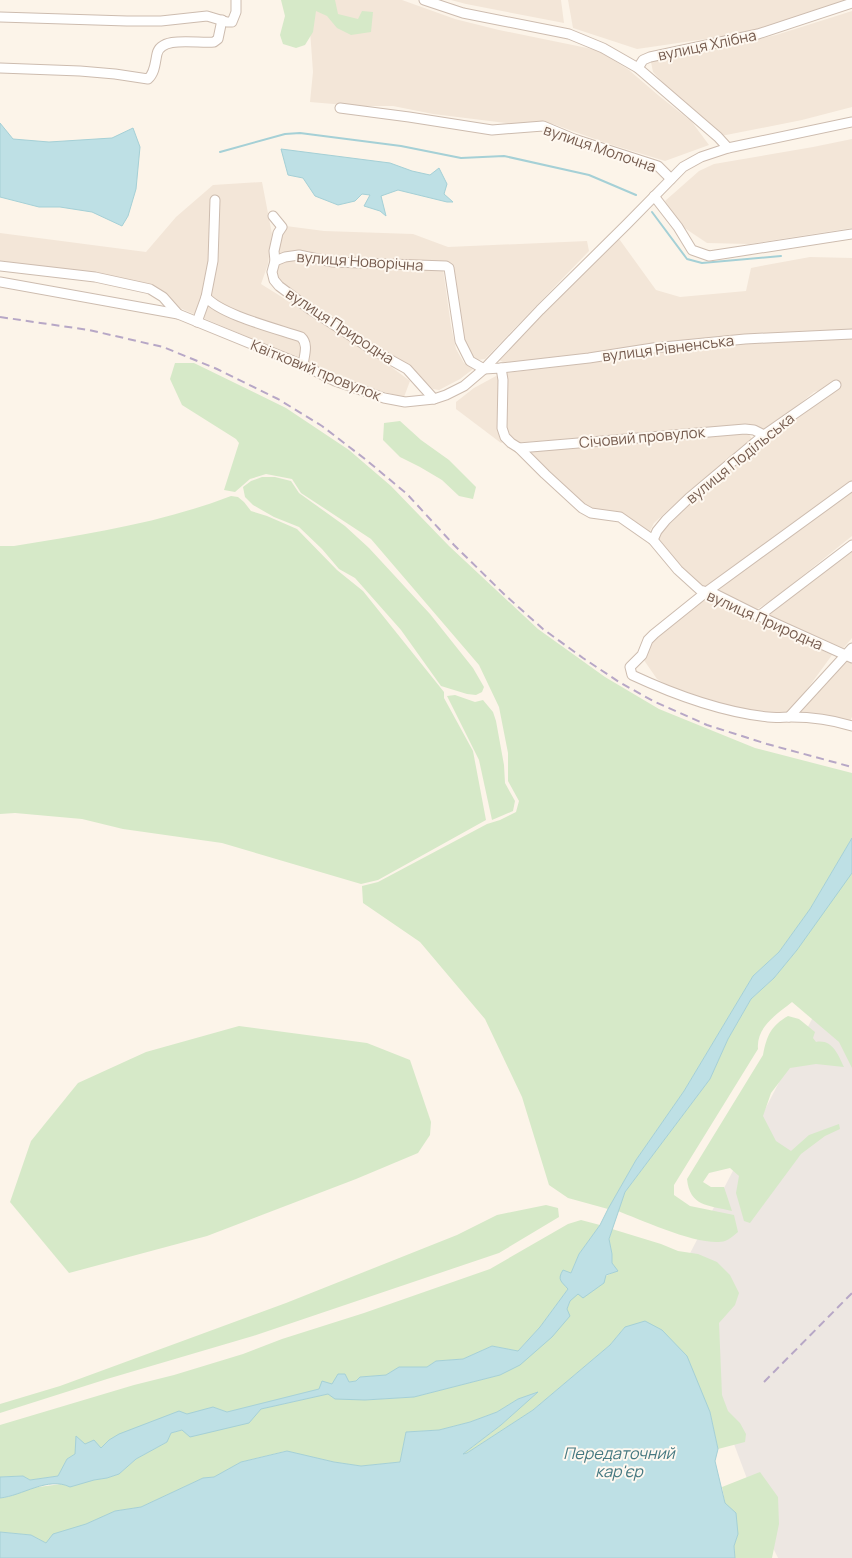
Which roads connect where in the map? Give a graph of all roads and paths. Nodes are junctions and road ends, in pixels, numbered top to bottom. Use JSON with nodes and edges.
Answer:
{"nodes":[{"id":1,"x":236,"y":0,"type":"edge"},
{"id":2,"x":424,"y":0,"type":"edge"},
{"id":3,"x":852,"y":4,"type":"edge"},
{"id":4,"x":0,"y":17,"type":"edge"},
{"id":5,"x":222,"y":20,"type":"junction"},
{"id":6,"x":0,"y":68,"type":"edge"},
{"id":7,"x":638,"y":68,"type":"junction"},
{"id":8,"x":340,"y":108,"type":"dead end"},
{"id":9,"x":852,"y":122,"type":"edge"},
{"id":10,"x":728,"y":148,"type":"junction"},
{"id":11,"x":671,"y":179,"type":"junction"},
{"id":12,"x":654,"y":196,"type":"junction"},
{"id":13,"x":215,"y":200,"type":"dead end"},
{"id":14,"x":273,"y":216,"type":"dead end"},
{"id":15,"x":852,"y":234,"type":"edge"},
{"id":16,"x":275,"y":261,"type":"junction"},
{"id":17,"x":0,"y":266,"type":"edge"},
{"id":18,"x":0,"y":282,"type":"edge"},
{"id":19,"x":206,"y":297,"type":"junction"},
{"id":20,"x":178,"y":314,"type":"junction"},
{"id":21,"x":197,"y":322,"type":"junction"},
{"id":22,"x":852,"y":334,"type":"edge"},
{"id":23,"x":303,"y":366,"type":"junction"},
{"id":24,"x":501,"y":368,"type":"junction"},
{"id":25,"x":484,"y":369,"type":"junction"},
{"id":26,"x":836,"y":385,"type":"dead end"},
{"id":27,"x":434,"y":398,"type":"junction"},
{"id":28,"x":764,"y":435,"type":"junction"},
{"id":29,"x":519,"y":448,"type":"junction"},
{"id":30,"x":852,"y":486,"type":"edge"},
{"id":31,"x":653,"y":540,"type":"junction"},
{"id":32,"x":852,"y":545,"type":"edge"},
{"id":33,"x":705,"y":593,"type":"junction"},
{"id":34,"x":759,"y":616,"type":"junction"},
{"id":35,"x":852,"y":648,"type":"edge"},
{"id":36,"x":848,"y":657,"type":"edge"},
{"id":37,"x":789,"y":717,"type":"junction"},
{"id":38,"x":852,"y":726,"type":"edge"}],
"edges":[{"from":1,"to":5,"type":"street"},
{"from":2,"to":7,"type":"street","name":"вулиця Хлібна"},
{"from":3,"to":7,"type":"street","name":"вулиця Хлібна"},
{"from":4,"to":5,"type":"street"},
{"from":5,"to":6,"type":"street"},
{"from":7,"to":10,"type":"street"},
{"from":8,"to":11,"type":"street","name":"вулиця Молочна"},
{"from":9,"to":10,"type":"street","name":"вулиця Молочна"},
{"from":10,"to":11,"type":"street","name":"вулиця Молочна"},
{"from":11,"to":12,"type":"street","name":"Квітковий провулок"},
{"from":12,"to":15,"type":"street"},
{"from":12,"to":25,"type":"street","name":"Квітковий провулок"},
{"from":13,"to":19,"type":"street"},
{"from":14,"to":16,"type":"street","name":"вулиця Природна"},
{"from":16,"to":25,"type":"street","name":"вулиця Новорічна"},
{"from":16,"to":27,"type":"street","name":"вулиця Природна"},
{"from":17,"to":20,"type":"street"},
{"from":18,"to":20,"type":"street","name":"Квітковий провулок"},
{"from":19,"to":21,"type":"street"},
{"from":19,"to":23,"type":"street"},
{"from":20,"to":21,"type":"street","name":"Квітковий провулок"},
{"from":21,"to":23,"type":"street","name":"Квітковий провулок"},
{"from":22,"to":24,"type":"street","name":"вулиця Рівненська"},
{"from":23,"to":27,"type":"street","name":"Квітковий провулок"},
{"from":24,"to":25,"type":"street","name":"вулиця Рівненська"},
{"from":24,"to":29,"type":"street","name":"вулиця Природна"},
{"from":25,"to":27,"type":"street","name":"Квітковий провулок"},
{"from":26,"to":28,"type":"street","name":"вулиця Подільська"},
{"from":28,"to":29,"type":"street","name":"Січовий провулок"},
{"from":28,"to":31,"type":"street","name":"вулиця Подільська"},
{"from":29,"to":31,"type":"street","name":"вулиця Природна"},
{"from":30,"to":33,"type":"street"},
{"from":31,"to":33,"type":"street","name":"вулиця Природна"},
{"from":32,"to":34,"type":"street"},
{"from":33,"to":34,"type":"street","name":"вулиця Природна"},
{"from":33,"to":37,"type":"street"},
{"from":34,"to":36,"type":"street","name":"вулиця Природна"},
{"from":35,"to":36,"type":"street"},
{"from":36,"to":37,"type":"street"},
{"from":37,"to":38,"type":"street"}]}
